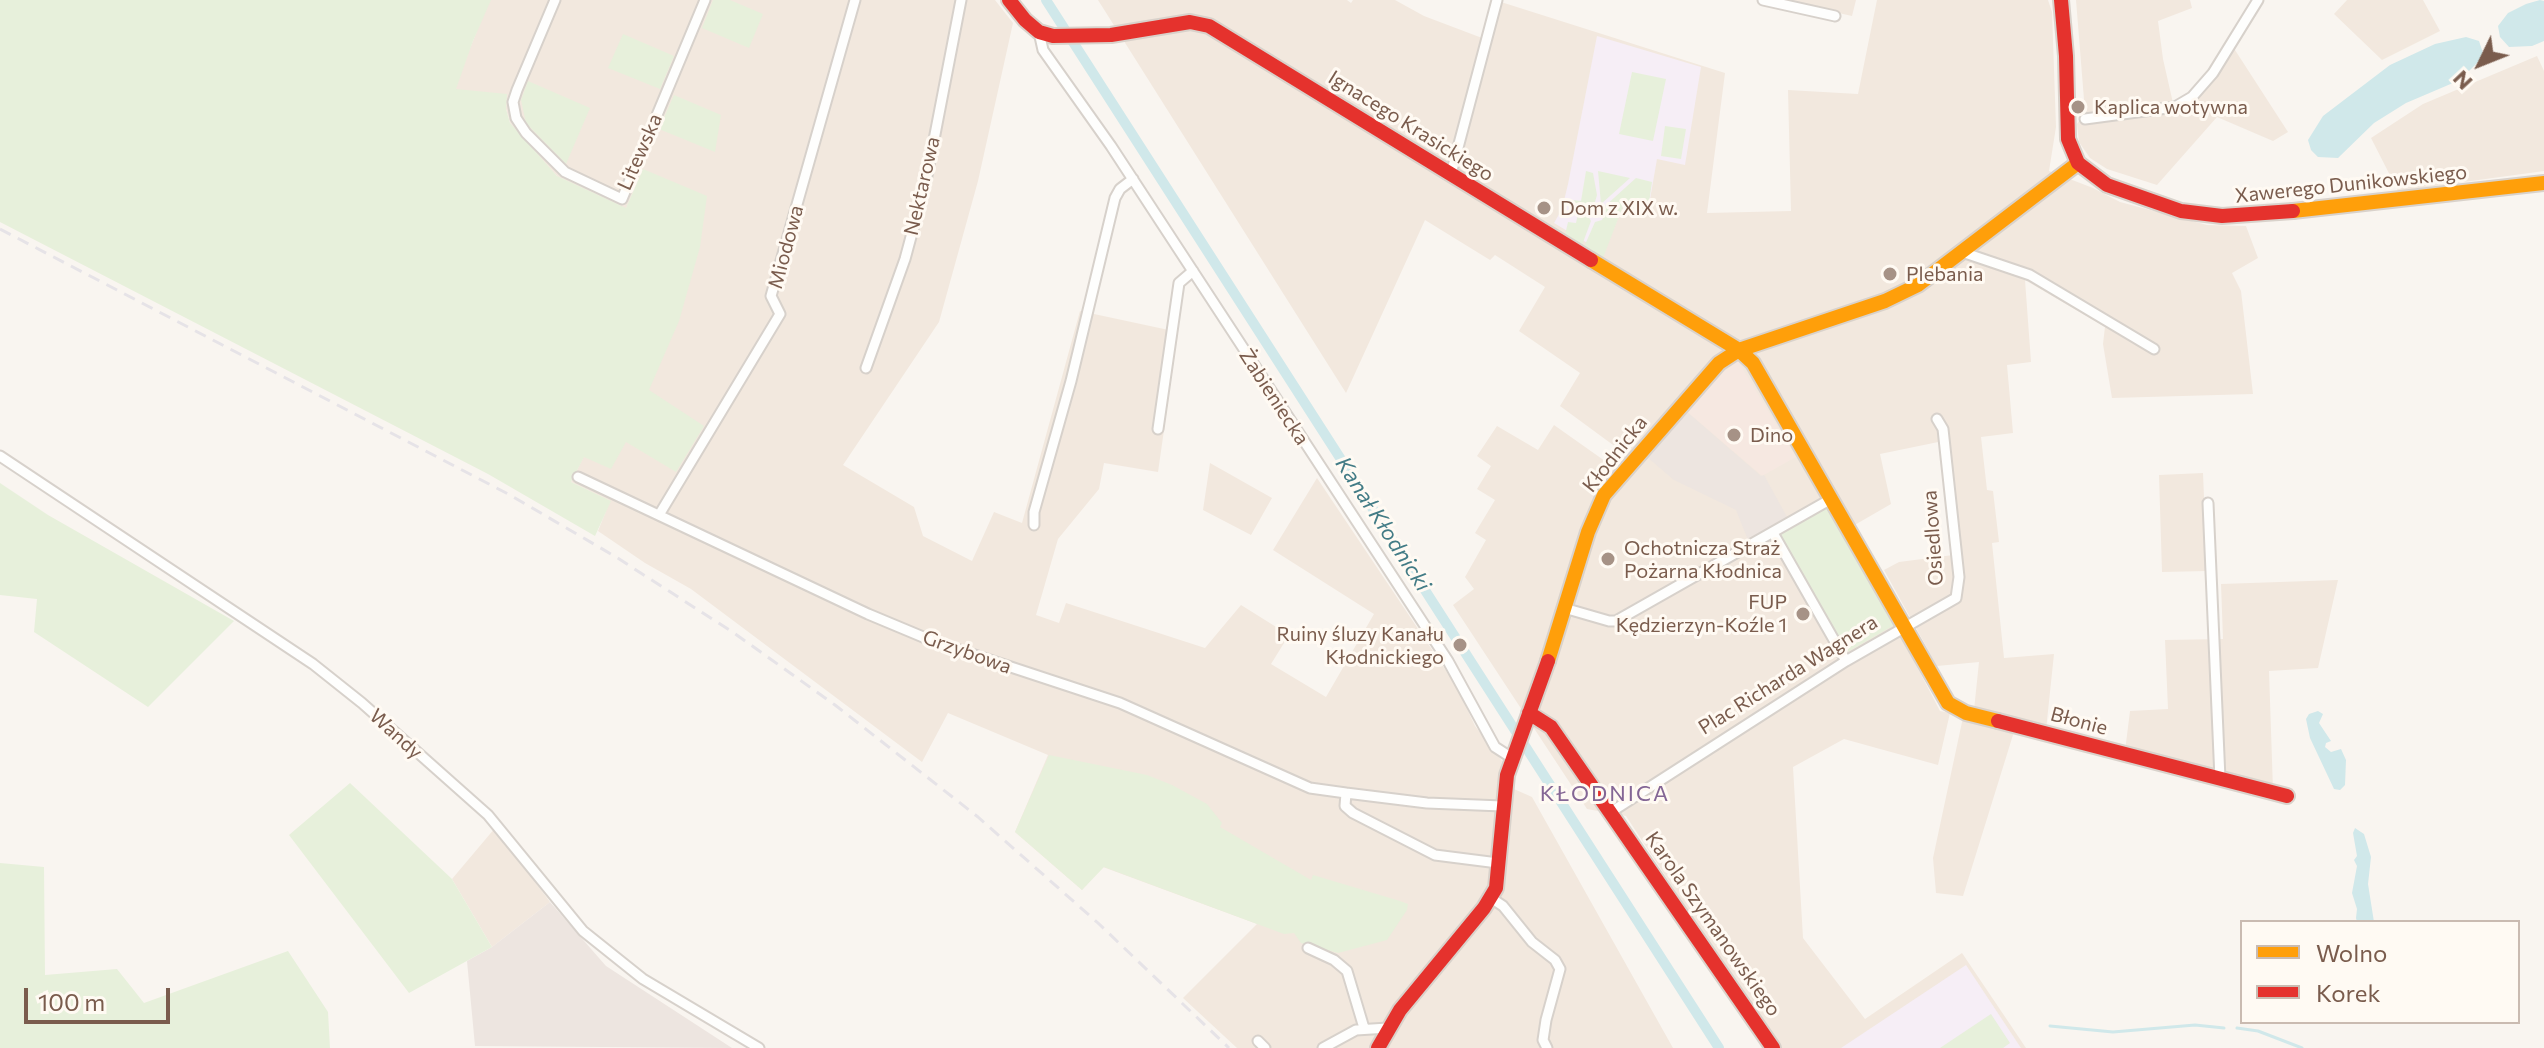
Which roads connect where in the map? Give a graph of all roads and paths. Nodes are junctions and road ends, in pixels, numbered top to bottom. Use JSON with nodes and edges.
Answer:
{"nodes":[{"id":1,"x":555,"y":0,"type":"edge"},
{"id":2,"x":705,"y":0,"type":"edge"},
{"id":3,"x":855,"y":0,"type":"edge"},
{"id":4,"x":961,"y":0,"type":"edge"},
{"id":5,"x":1009,"y":0,"type":"edge"},
{"id":6,"x":1497,"y":0,"type":"edge"},
{"id":7,"x":1763,"y":0,"type":"edge"},
{"id":8,"x":2061,"y":0,"type":"edge"},
{"id":9,"x":2258,"y":0,"type":"edge"},
{"id":10,"x":1835,"y":16,"type":"dead end"},
{"id":11,"x":1046,"y":34,"type":"junction"},
{"id":12,"x":2085,"y":119,"type":"dead end"},
{"id":13,"x":2078,"y":163,"type":"junction"},
{"id":14,"x":1451,"y":174,"type":"junction"},
{"id":15,"x":1133,"y":179,"type":"junction"},
{"id":16,"x":2544,"y":183,"type":"edge"},
{"id":17,"x":1962,"y":252,"type":"junction"},
{"id":18,"x":1193,"y":271,"type":"junction"},
{"id":19,"x":2154,"y":349,"type":"dead end"},
{"id":20,"x":1739,"y":350,"type":"junction"},
{"id":21,"x":866,"y":368,"type":"dead end"},
{"id":22,"x":1937,"y":419,"type":"dead end"},
{"id":23,"x":1158,"y":429,"type":"dead end"},
{"id":24,"x":0,"y":456,"type":"edge"},
{"id":25,"x":578,"y":477,"type":"dead end"},
{"id":26,"x":1831,"y":499,"type":"junction"},
{"id":27,"x":2208,"y":503,"type":"dead end"},
{"id":28,"x":659,"y":515,"type":"junction"},
{"id":29,"x":1034,"y":525,"type":"dead end"},
{"id":30,"x":1773,"y":533,"type":"junction"},
{"id":31,"x":1564,"y":608,"type":"junction"},
{"id":32,"x":1904,"y":626,"type":"junction"},
{"id":33,"x":1846,"y":661,"type":"junction"},
{"id":34,"x":1529,"y":713,"type":"junction"},
{"id":35,"x":1513,"y":755,"type":"junction"},
{"id":36,"x":2220,"y":779,"type":"junction"},
{"id":37,"x":1346,"y":793,"type":"junction"},
{"id":38,"x":2287,"y":796,"type":"dead end"},
{"id":39,"x":1502,"y":806,"type":"junction"},
{"id":40,"x":1611,"y":812,"type":"junction"},
{"id":41,"x":1498,"y":863,"type":"junction"},
{"id":42,"x":1491,"y":898,"type":"junction"},
{"id":43,"x":1308,"y":948,"type":"dead end"},
{"id":44,"x":1364,"y":1028,"type":"junction"},
{"id":45,"x":1388,"y":1028,"type":"junction"},
{"id":46,"x":759,"y":1048,"type":"edge"},
{"id":47,"x":1323,"y":1048,"type":"edge"},
{"id":48,"x":1378,"y":1048,"type":"edge"},
{"id":49,"x":1547,"y":1048,"type":"edge"},
{"id":50,"x":1773,"y":1048,"type":"edge"}],
"edges":[{"from":1,"to":2,"type":"street","name":"Litewska"},
{"from":3,"to":28,"type":"street","name":"Miodowa"},
{"from":4,"to":21,"type":"street","name":"Nektarowa"},
{"from":5,"to":11,"type":"street"},
{"from":6,"to":14,"type":"street"},
{"from":7,"to":10,"type":"street"},
{"from":8,"to":13,"type":"street"},
{"from":9,"to":12,"type":"street"},
{"from":11,"to":14,"type":"street","name":"Ignacego Krasickiego"},
{"from":11,"to":15,"type":"street","name":"Żabieniecka"},
{"from":13,"to":16,"type":"street","name":"Xawerego Dunikowskiego"},
{"from":13,"to":17,"type":"street","name":"Kłodnicka"},
{"from":14,"to":20,"type":"street","name":"Ignacego Krasickiego"},
{"from":15,"to":18,"type":"street","name":"Żabieniecka"},
{"from":15,"to":29,"type":"street"},
{"from":17,"to":19,"type":"street"},
{"from":17,"to":20,"type":"street","name":"Kłodnicka"},
{"from":18,"to":23,"type":"street"},
{"from":18,"to":35,"type":"street","name":"Żabieniecka"},
{"from":20,"to":26,"type":"street"},
{"from":20,"to":31,"type":"street","name":"Kłodnicka"},
{"from":22,"to":32,"type":"street","name":"Osiedlowa"},
{"from":24,"to":46,"type":"street","name":"Wandy"},
{"from":25,"to":28,"type":"street","name":"Grzybowa"},
{"from":26,"to":30,"type":"street"},
{"from":26,"to":32,"type":"street","name":"Plac Richarda Wagnera"},
{"from":27,"to":36,"type":"street"},
{"from":28,"to":37,"type":"street","name":"Grzybowa"},
{"from":30,"to":31,"type":"street"},
{"from":30,"to":33,"type":"street"},
{"from":31,"to":34,"type":"street","name":"Kłodnicka"},
{"from":32,"to":33,"type":"street","name":"Plac Richarda Wagnera"},
{"from":32,"to":36,"type":"street","name":"Błonie"},
{"from":33,"to":40,"type":"street","name":"Plac Richarda Wagnera"},
{"from":34,"to":35,"type":"street","name":"Kłodnicka"},
{"from":34,"to":40,"type":"street","name":"Karola Szymanowskiego"},
{"from":35,"to":39,"type":"street","name":"Kłodnicka"},
{"from":36,"to":38,"type":"street","name":"Błonie"},
{"from":37,"to":39,"type":"street","name":"Grzybowa"},
{"from":37,"to":41,"type":"street"},
{"from":39,"to":41,"type":"street","name":"Kłodnicka"},
{"from":40,"to":50,"type":"street","name":"Karola Szymanowskiego"},
{"from":41,"to":42,"type":"street","name":"Kłodnicka"},
{"from":42,"to":45,"type":"street","name":"Kłodnicka"},
{"from":42,"to":49,"type":"street"},
{"from":43,"to":44,"type":"street"},
{"from":44,"to":45,"type":"street"},
{"from":44,"to":47,"type":"street"},
{"from":45,"to":48,"type":"street","name":"Kłodnicka"}]}
